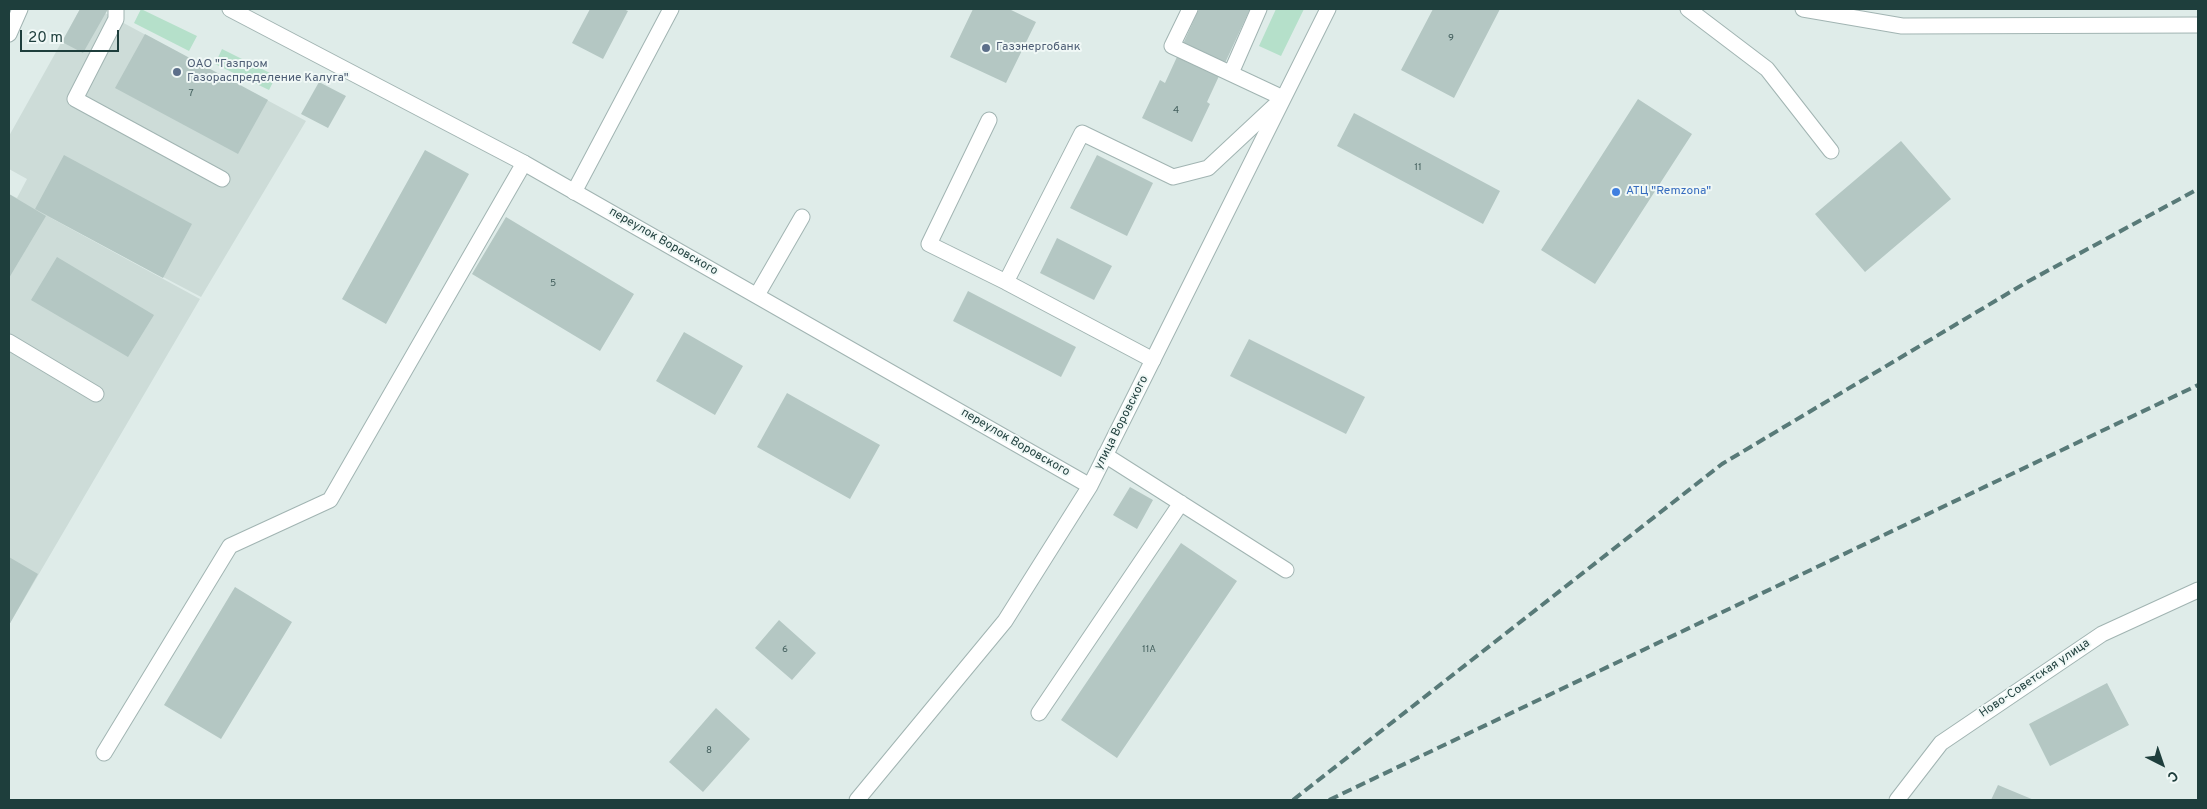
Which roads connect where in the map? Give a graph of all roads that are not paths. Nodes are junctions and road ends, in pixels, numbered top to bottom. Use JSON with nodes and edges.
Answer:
{"nodes":[{"id":1,"x":20,"y":9,"type":"edge"},
{"id":2,"x":116,"y":9,"type":"edge"},
{"id":3,"x":230,"y":9,"type":"edge"},
{"id":4,"x":671,"y":9,"type":"edge"},
{"id":5,"x":1190,"y":9,"type":"edge"},
{"id":6,"x":1260,"y":9,"type":"edge"},
{"id":7,"x":1328,"y":9,"type":"edge"},
{"id":8,"x":1688,"y":9,"type":"edge"},
{"id":9,"x":1803,"y":9,"type":"edge"},
{"id":10,"x":2198,"y":25,"type":"edge"},
{"id":11,"x":9,"y":34,"type":"edge"},
{"id":12,"x":1231,"y":73,"type":"junction"},
{"id":13,"x":1283,"y":98,"type":"junction"},
{"id":14,"x":989,"y":120,"type":"dead end"},
{"id":15,"x":1831,"y":151,"type":"dead end"},
{"id":16,"x":524,"y":163,"type":"junction"},
{"id":17,"x":222,"y":179,"type":"dead end"},
{"id":18,"x":574,"y":192,"type":"junction"},
{"id":19,"x":802,"y":217,"type":"dead end"},
{"id":20,"x":1006,"y":282,"type":"junction"},
{"id":21,"x":757,"y":295,"type":"junction"},
{"id":22,"x":9,"y":342,"type":"edge"},
{"id":23,"x":1153,"y":360,"type":"junction"},
{"id":24,"x":96,"y":394,"type":"dead end"},
{"id":25,"x":1105,"y":455,"type":"junction"},
{"id":26,"x":1090,"y":486,"type":"junction"},
{"id":27,"x":1181,"y":503,"type":"junction"},
{"id":28,"x":1286,"y":570,"type":"dead end"},
{"id":29,"x":2198,"y":590,"type":"edge"},
{"id":30,"x":1039,"y":714,"type":"dead end"},
{"id":31,"x":104,"y":753,"type":"dead end"},
{"id":32,"x":857,"y":800,"type":"edge"},
{"id":33,"x":1897,"y":800,"type":"edge"}],
"edges":[{"from":1,"to":11,"type":"street"},
{"from":2,"to":17,"type":"street"},
{"from":3,"to":16,"type":"street","name":"переулок Воровского"},
{"from":4,"to":18,"type":"street"},
{"from":5,"to":12,"type":"street"},
{"from":6,"to":12,"type":"street"},
{"from":7,"to":13,"type":"street","name":"улица Воровского"},
{"from":8,"to":15,"type":"street"},
{"from":9,"to":10,"type":"street"},
{"from":12,"to":13,"type":"street"},
{"from":13,"to":20,"type":"street"},
{"from":13,"to":23,"type":"street","name":"улица Воровского"},
{"from":14,"to":20,"type":"street"},
{"from":16,"to":18,"type":"street","name":"переулок Воровского"},
{"from":16,"to":31,"type":"street"},
{"from":18,"to":21,"type":"street","name":"переулок Воровского"},
{"from":19,"to":21,"type":"street"},
{"from":20,"to":23,"type":"street"},
{"from":21,"to":26,"type":"street","name":"переулок Воровского"},
{"from":22,"to":24,"type":"street"},
{"from":23,"to":25,"type":"street","name":"улица Воровского"},
{"from":25,"to":26,"type":"street","name":"улица Воровского"},
{"from":25,"to":27,"type":"street"},
{"from":26,"to":32,"type":"street","name":"улица Воровского"},
{"from":27,"to":28,"type":"street"},
{"from":27,"to":30,"type":"street"},
{"from":29,"to":33,"type":"street","name":"Ново-Советская улица"}]}
